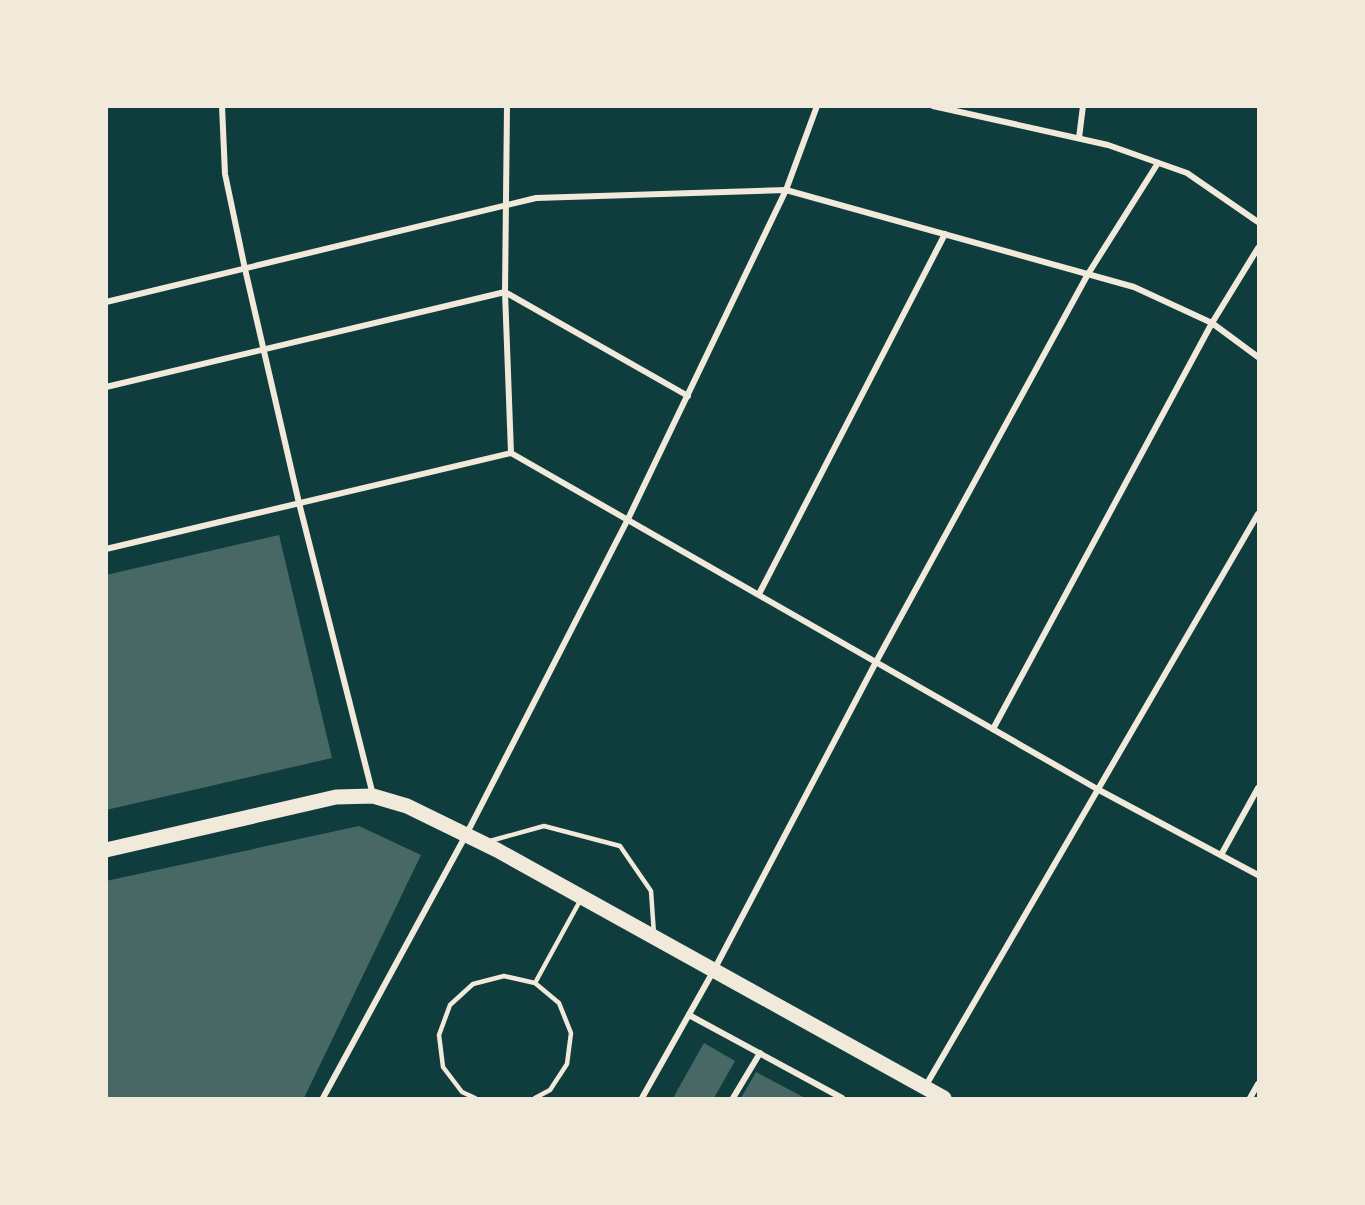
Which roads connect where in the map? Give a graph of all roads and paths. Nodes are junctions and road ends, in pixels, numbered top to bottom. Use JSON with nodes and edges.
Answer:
{"nodes":[{"id":1,"x":222,"y":106,"type":"edge"},
{"id":2,"x":507,"y":106,"type":"edge"},
{"id":3,"x":817,"y":106,"type":"edge"},
{"id":4,"x":933,"y":106,"type":"edge"},
{"id":5,"x":1083,"y":106,"type":"edge"},
{"id":6,"x":1079,"y":138,"type":"junction"},
{"id":7,"x":1158,"y":163,"type":"junction"},
{"id":8,"x":786,"y":190,"type":"junction"},
{"id":9,"x":506,"y":205,"type":"junction"},
{"id":10,"x":1258,"y":222,"type":"edge"},
{"id":11,"x":945,"y":234,"type":"junction"},
{"id":12,"x":1258,"y":248,"type":"edge"},
{"id":13,"x":245,"y":269,"type":"junction"},
{"id":14,"x":1088,"y":274,"type":"junction"},
{"id":15,"x":505,"y":292,"type":"junction"},
{"id":16,"x":106,"y":302,"type":"edge"},
{"id":17,"x":1212,"y":323,"type":"junction"},
{"id":18,"x":263,"y":350,"type":"junction"},
{"id":19,"x":1258,"y":357,"type":"edge"},
{"id":20,"x":106,"y":387,"type":"edge"},
{"id":21,"x":688,"y":396,"type":"junction"},
{"id":22,"x":511,"y":453,"type":"junction"},
{"id":23,"x":299,"y":503,"type":"junction"},
{"id":24,"x":1258,"y":514,"type":"edge"},
{"id":25,"x":628,"y":519,"type":"junction"},
{"id":26,"x":106,"y":549,"type":"edge"},
{"id":27,"x":759,"y":594,"type":"junction"},
{"id":28,"x":876,"y":662,"type":"junction"},
{"id":29,"x":993,"y":729,"type":"junction"},
{"id":30,"x":1258,"y":788,"type":"edge"},
{"id":31,"x":1099,"y":790,"type":"junction"},
{"id":32,"x":373,"y":796,"type":"junction"},
{"id":33,"x":466,"y":835,"type":"junction"},
{"id":34,"x":484,"y":843,"type":"junction"},
{"id":35,"x":106,"y":850,"type":"edge"},
{"id":36,"x":1221,"y":855,"type":"junction"},
{"id":37,"x":1258,"y":875,"type":"edge"},
{"id":38,"x":582,"y":897,"type":"junction"},
{"id":39,"x":654,"y":937,"type":"junction"},
{"id":40,"x":714,"y":970,"type":"junction"},
{"id":41,"x":535,"y":983,"type":"junction"},
{"id":42,"x":689,"y":1015,"type":"junction"},
{"id":43,"x":760,"y":1053,"type":"junction"},
{"id":44,"x":1258,"y":1084,"type":"edge"},
{"id":45,"x":924,"y":1088,"type":"junction"},
{"id":46,"x":323,"y":1098,"type":"edge"},
{"id":47,"x":475,"y":1098,"type":"edge"},
{"id":48,"x":535,"y":1098,"type":"edge"},
{"id":49,"x":642,"y":1098,"type":"edge"},
{"id":50,"x":733,"y":1098,"type":"edge"},
{"id":51,"x":842,"y":1098,"type":"edge"},
{"id":52,"x":944,"y":1098,"type":"edge"},
{"id":53,"x":1250,"y":1098,"type":"edge"}],
"edges":[{"from":1,"to":13,"type":"street"},
{"from":2,"to":9,"type":"street"},
{"from":3,"to":8,"type":"street"},
{"from":4,"to":6,"type":"street"},
{"from":5,"to":6,"type":"street"},
{"from":6,"to":7,"type":"street"},
{"from":7,"to":10,"type":"street"},
{"from":7,"to":14,"type":"street"},
{"from":8,"to":9,"type":"street"},
{"from":8,"to":11,"type":"street"},
{"from":8,"to":21,"type":"street"},
{"from":9,"to":13,"type":"street"},
{"from":9,"to":15,"type":"street"},
{"from":11,"to":14,"type":"street"},
{"from":11,"to":27,"type":"street"},
{"from":12,"to":17,"type":"street"},
{"from":13,"to":16,"type":"street"},
{"from":13,"to":18,"type":"street"},
{"from":14,"to":17,"type":"street"},
{"from":14,"to":28,"type":"street"},
{"from":15,"to":18,"type":"street"},
{"from":15,"to":21,"type":"street"},
{"from":15,"to":22,"type":"street"},
{"from":17,"to":19,"type":"street"},
{"from":17,"to":29,"type":"street"},
{"from":18,"to":20,"type":"street"},
{"from":18,"to":23,"type":"street"},
{"from":21,"to":25,"type":"street"},
{"from":22,"to":23,"type":"street"},
{"from":22,"to":25,"type":"street"},
{"from":23,"to":26,"type":"street"},
{"from":23,"to":32,"type":"street"},
{"from":24,"to":31,"type":"street"},
{"from":25,"to":27,"type":"street"},
{"from":25,"to":33,"type":"street"},
{"from":27,"to":28,"type":"street"},
{"from":28,"to":29,"type":"street"},
{"from":28,"to":40,"type":"street"},
{"from":29,"to":31,"type":"street"},
{"from":30,"to":36,"type":"street"},
{"from":31,"to":36,"type":"street"},
{"from":31,"to":45,"type":"street"},
{"from":32,"to":33,"type":"main road"},
{"from":32,"to":35,"type":"main road"},
{"from":33,"to":34,"type":"main road"},
{"from":33,"to":46,"type":"street"},
{"from":34,"to":38,"type":"main road"},
{"from":34,"to":39,"type":"lane"},
{"from":36,"to":37,"type":"street"},
{"from":38,"to":39,"type":"main road"},
{"from":38,"to":41,"type":"lane"},
{"from":39,"to":40,"type":"main road"},
{"from":40,"to":42,"type":"street"},
{"from":40,"to":45,"type":"main road"},
{"from":41,"to":47,"type":"lane"},
{"from":41,"to":48,"type":"lane"},
{"from":42,"to":43,"type":"street"},
{"from":42,"to":49,"type":"street"},
{"from":43,"to":50,"type":"street"},
{"from":43,"to":51,"type":"street"},
{"from":44,"to":53,"type":"street"},
{"from":45,"to":52,"type":"main road"}]}
